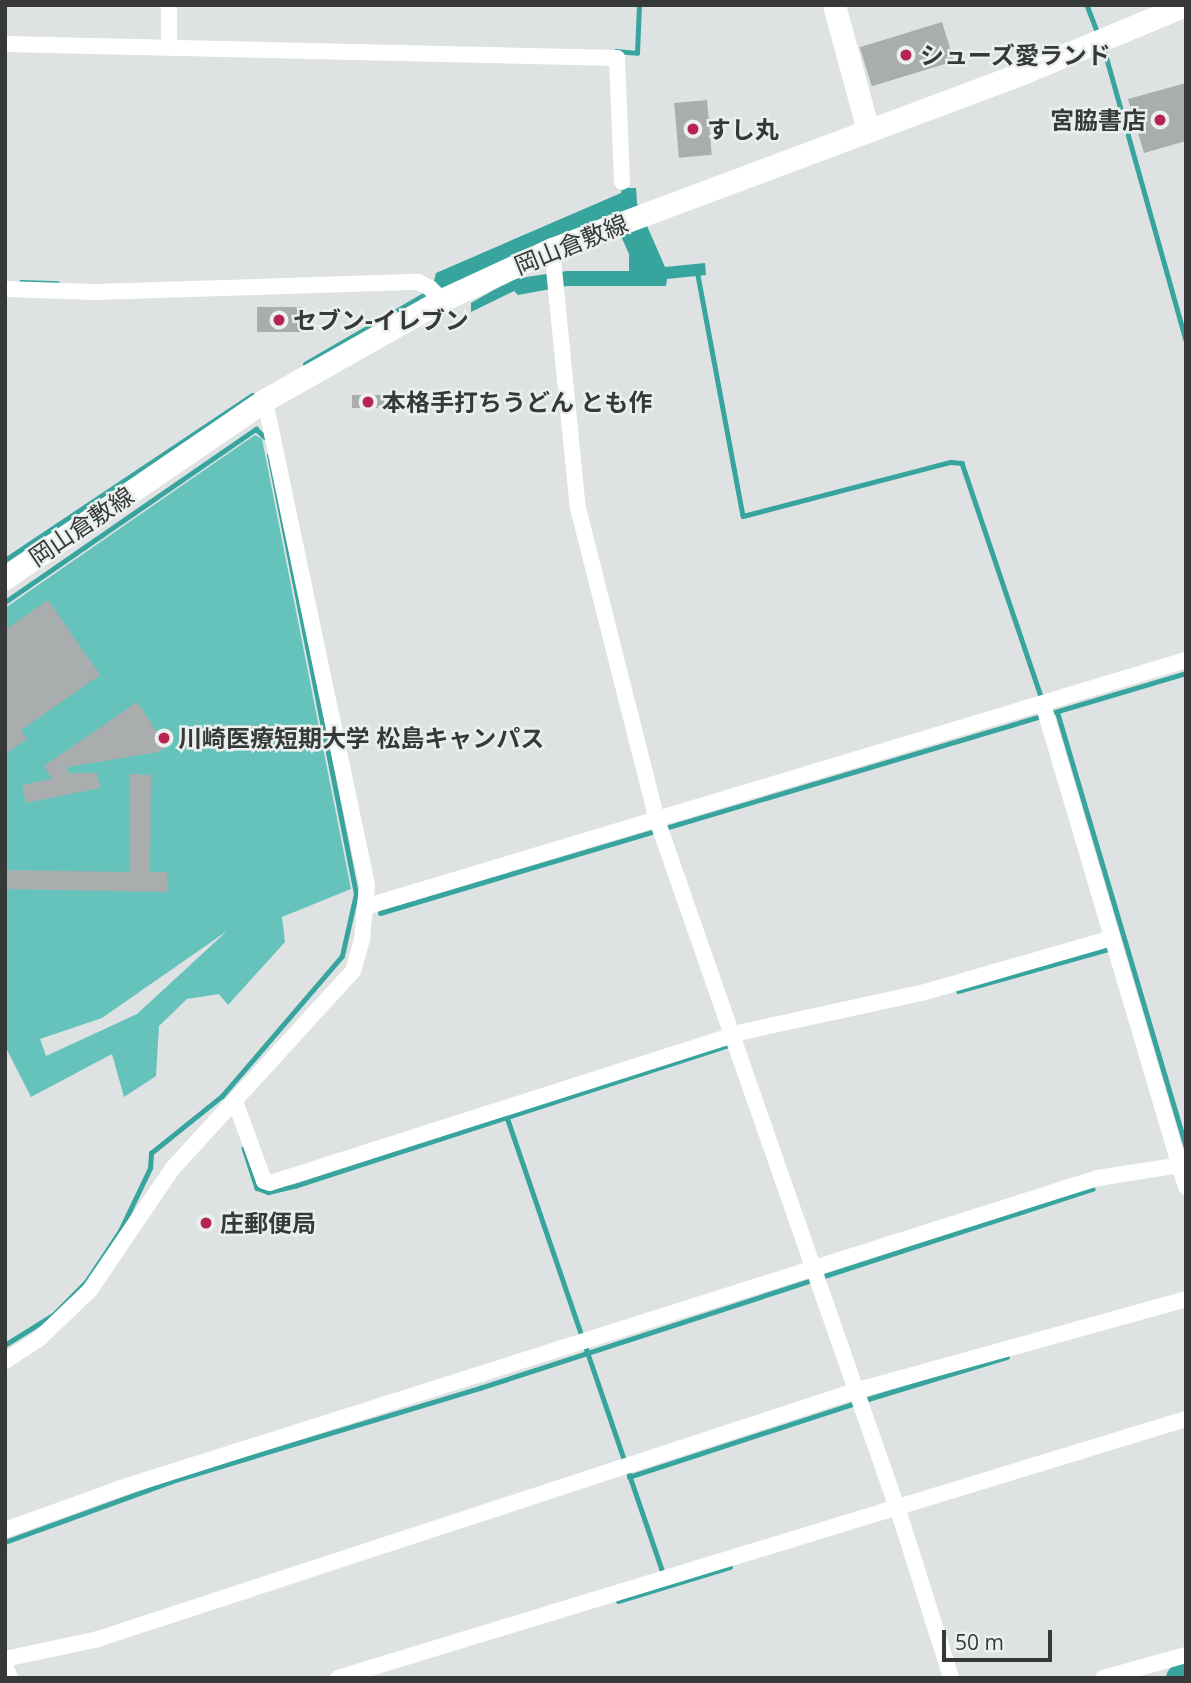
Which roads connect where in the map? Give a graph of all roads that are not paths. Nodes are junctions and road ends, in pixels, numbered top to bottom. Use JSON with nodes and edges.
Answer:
{"nodes":[{"id":1,"x":169,"y":5,"type":"edge"},
{"id":2,"x":834,"y":5,"type":"edge"},
{"id":3,"x":1185,"y":5,"type":"edge"},
{"id":4,"x":169,"y":43,"type":"junction"},
{"id":5,"x":5,"y":44,"type":"edge"},
{"id":6,"x":867,"y":130,"type":"junction"},
{"id":7,"x":622,"y":182,"type":"dead end"},
{"id":8,"x":552,"y":249,"type":"junction"},
{"id":9,"x":5,"y":289,"type":"edge"},
{"id":10,"x":434,"y":293,"type":"junction"},
{"id":11,"x":265,"y":400,"type":"junction"},
{"id":12,"x":5,"y":578,"type":"edge"},
{"id":13,"x":1186,"y":660,"type":"edge"},
{"id":14,"x":1045,"y":711,"type":"junction"},
{"id":15,"x":659,"y":827,"type":"junction"},
{"id":16,"x":368,"y":906,"type":"junction"},
{"id":17,"x":1114,"y":944,"type":"junction"},
{"id":18,"x":734,"y":1041,"type":"junction"},
{"id":19,"x":232,"y":1108,"type":"junction"},
{"id":20,"x":1182,"y":1165,"type":"edge"},
{"id":21,"x":1186,"y":1186,"type":"edge"},
{"id":22,"x":814,"y":1275,"type":"junction"},
{"id":23,"x":1186,"y":1299,"type":"edge"},
{"id":24,"x":5,"y":1362,"type":"edge"},
{"id":25,"x":855,"y":1391,"type":"junction"},
{"id":26,"x":1186,"y":1419,"type":"edge"},
{"id":27,"x":899,"y":1513,"type":"junction"},
{"id":28,"x":5,"y":1530,"type":"edge"},
{"id":29,"x":1186,"y":1655,"type":"edge"},
{"id":30,"x":5,"y":1659,"type":"edge"},
{"id":31,"x":5,"y":1665,"type":"edge"},
{"id":32,"x":10,"y":1678,"type":"edge"},
{"id":33,"x":338,"y":1678,"type":"edge"},
{"id":34,"x":951,"y":1678,"type":"edge"},
{"id":35,"x":1103,"y":1678,"type":"edge"}],
"edges":[{"from":1,"to":4,"type":"street"},
{"from":2,"to":6,"type":"main road"},
{"from":3,"to":6,"type":"main road","name":"岡山倉敷線"},
{"from":4,"to":5,"type":"street"},
{"from":4,"to":7,"type":"street"},
{"from":6,"to":8,"type":"main road","name":"岡山倉敷線"},
{"from":8,"to":10,"type":"main road","name":"岡山倉敷線"},
{"from":8,"to":15,"type":"street"},
{"from":9,"to":10,"type":"street"},
{"from":10,"to":11,"type":"main road","name":"岡山倉敷線"},
{"from":11,"to":12,"type":"main road","name":"岡山倉敷線"},
{"from":11,"to":16,"type":"street"},
{"from":13,"to":14,"type":"street"},
{"from":14,"to":15,"type":"street"},
{"from":14,"to":17,"type":"street"},
{"from":15,"to":16,"type":"street"},
{"from":15,"to":18,"type":"street"},
{"from":16,"to":19,"type":"street"},
{"from":17,"to":18,"type":"street"},
{"from":17,"to":20,"type":"street"},
{"from":18,"to":19,"type":"street"},
{"from":18,"to":22,"type":"street"},
{"from":19,"to":24,"type":"street"},
{"from":20,"to":21,"type":"street"},
{"from":20,"to":22,"type":"street"},
{"from":22,"to":25,"type":"street"},
{"from":22,"to":28,"type":"street"},
{"from":23,"to":25,"type":"street"},
{"from":25,"to":27,"type":"street"},
{"from":25,"to":30,"type":"street"},
{"from":26,"to":27,"type":"street"},
{"from":27,"to":33,"type":"street"},
{"from":27,"to":34,"type":"street"},
{"from":29,"to":35,"type":"street"},
{"from":31,"to":32,"type":"street"}]}
